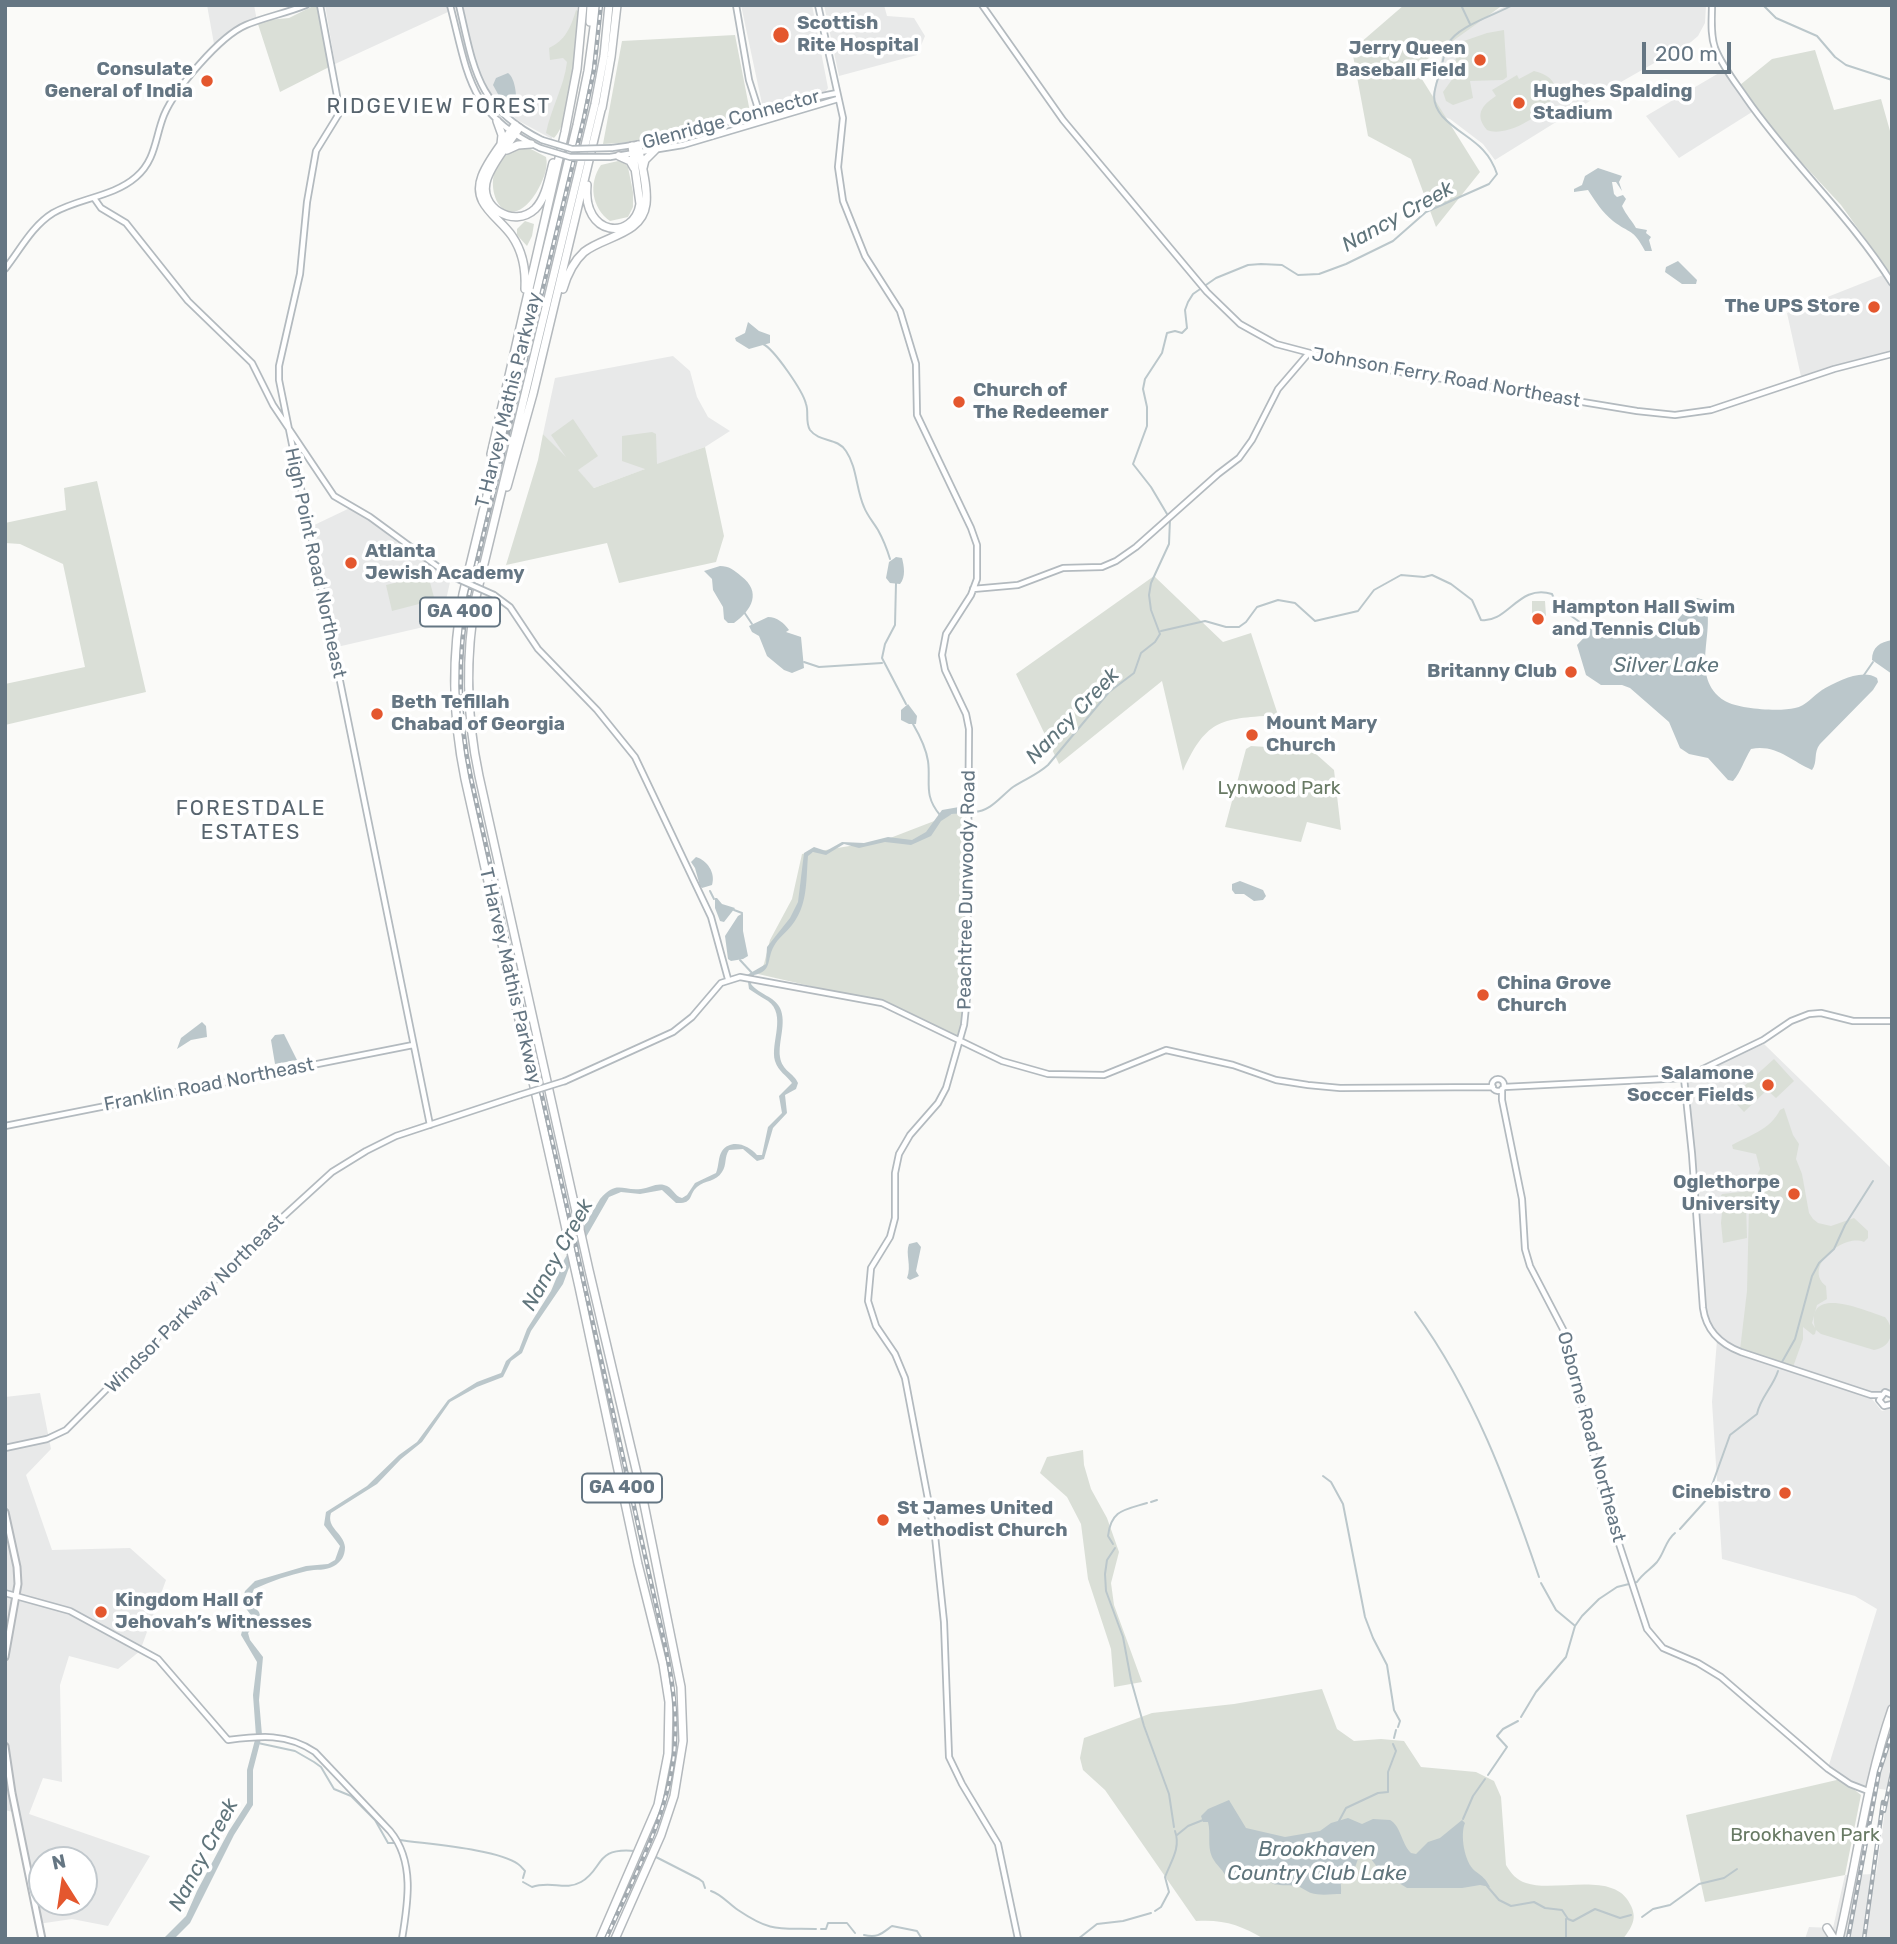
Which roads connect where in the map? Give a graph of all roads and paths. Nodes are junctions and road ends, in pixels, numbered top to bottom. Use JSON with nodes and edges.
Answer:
{"nodes":[{"id":1,"x":306,"y":5,"type":"edge"},
{"id":2,"x":320,"y":5,"type":"edge"},
{"id":3,"x":450,"y":5,"type":"edge"},
{"id":4,"x":459,"y":5,"type":"edge"},
{"id":5,"x":583,"y":5,"type":"edge"},
{"id":6,"x":591,"y":5,"type":"edge"},
{"id":7,"x":597,"y":5,"type":"edge"},
{"id":8,"x":609,"y":5,"type":"edge"},
{"id":9,"x":617,"y":5,"type":"edge"},
{"id":10,"x":736,"y":5,"type":"edge"},
{"id":11,"x":818,"y":5,"type":"edge"},
{"id":12,"x":982,"y":5,"type":"edge"},
{"id":13,"x":1713,"y":5,"type":"edge"},
{"id":14,"x":837,"y":96,"type":"junction"},
{"id":15,"x":582,"y":102,"type":"junction"},
{"id":16,"x":602,"y":106,"type":"junction"},
{"id":17,"x":760,"y":113,"type":"junction"},
{"id":18,"x":568,"y":116,"type":"junction"},
{"id":19,"x":497,"y":121,"type":"junction"},
{"id":20,"x":762,"y":121,"type":"junction"},
{"id":21,"x":515,"y":130,"type":"junction"},
{"id":22,"x":531,"y":144,"type":"junction"},
{"id":23,"x":503,"y":149,"type":"junction"},
{"id":24,"x":636,"y":149,"type":"junction"},
{"id":25,"x":654,"y":150,"type":"junction"},
{"id":26,"x":619,"y":156,"type":"junction"},
{"id":27,"x":639,"y":173,"type":"junction"},
{"id":28,"x":94,"y":198,"type":"junction"},
{"id":29,"x":5,"y":269,"type":"edge"},
{"id":30,"x":1892,"y":284,"type":"edge"},
{"id":31,"x":522,"y":314,"type":"junction"},
{"id":32,"x":544,"y":346,"type":"junction"},
{"id":33,"x":1308,"y":354,"type":"junction"},
{"id":34,"x":1892,"y":354,"type":"edge"},
{"id":35,"x":288,"y":429,"type":"junction"},
{"id":36,"x":488,"y":486,"type":"junction"},
{"id":37,"x":484,"y":565,"type":"junction"},
{"id":38,"x":974,"y":589,"type":"junction"},
{"id":39,"x":728,"y":979,"type":"junction"},
{"id":40,"x":1892,"y":1021,"type":"edge"},
{"id":41,"x":960,"y":1041,"type":"junction"},
{"id":42,"x":413,"y":1045,"type":"junction"},
{"id":43,"x":1684,"y":1078,"type":"junction"},
{"id":44,"x":1494,"y":1086,"type":"junction"},
{"id":45,"x":1503,"y":1086,"type":"junction"},
{"id":46,"x":1502,"y":1100,"type":"junction"},
{"id":47,"x":430,"y":1125,"type":"junction"},
{"id":48,"x":5,"y":1126,"type":"edge"},
{"id":49,"x":1892,"y":1395,"type":"edge"},
{"id":50,"x":1880,"y":1397,"type":"junction"},
{"id":51,"x":1892,"y":1404,"type":"edge"},
{"id":52,"x":5,"y":1448,"type":"edge"},
{"id":53,"x":5,"y":1512,"type":"edge"},
{"id":54,"x":5,"y":1593,"type":"edge"},
{"id":55,"x":17,"y":1597,"type":"junction"},
{"id":56,"x":5,"y":1657,"type":"edge"},
{"id":57,"x":1892,"y":1709,"type":"edge"},
{"id":58,"x":5,"y":1746,"type":"edge"},
{"id":59,"x":1868,"y":1791,"type":"junction"},
{"id":60,"x":1827,"y":1928,"type":"dead end"},
{"id":61,"x":42,"y":1939,"type":"edge"},
{"id":62,"x":402,"y":1939,"type":"edge"},
{"id":63,"x":600,"y":1939,"type":"edge"},
{"id":64,"x":615,"y":1939,"type":"edge"},
{"id":65,"x":1018,"y":1939,"type":"edge"},
{"id":66,"x":1837,"y":1939,"type":"edge"}],
"edges":[{"from":1,"to":28,"type":"street"},
{"from":2,"to":35,"type":"street","name":"High Point Road Northeast"},
{"from":3,"to":19,"type":"street","name":"Glenridge Connector"},
{"from":4,"to":21,"type":"street","name":"Glenridge Connector"},
{"from":5,"to":18,"type":"highway"},
{"from":6,"to":15,"type":"highway"},
{"from":7,"to":15,"type":"highway","name":"T Harvey Mathis Parkway","number":"GA 400"},
{"from":8,"to":37,"type":"highway","name":"T Harvey Mathis Parkway","number":"GA 400"},
{"from":9,"to":16,"type":"highway"},
{"from":10,"to":17,"type":"street"},
{"from":11,"to":14,"type":"street","name":"Peachtree Dunwoody Road"},
{"from":12,"to":33,"type":"street","name":"Johnson Ferry Road Northeast"},
{"from":13,"to":30,"type":"street"},
{"from":14,"to":17,"type":"street","name":"Glenridge Connector"},
{"from":14,"to":20,"type":"street","name":"Glenridge Connector"},
{"from":14,"to":38,"type":"street","name":"Peachtree Dunwoody Road"},
{"from":15,"to":36,"type":"highway","name":"T Harvey Mathis Parkway","number":"GA 400"},
{"from":16,"to":27,"type":"highway"},
{"from":16,"to":32,"type":"highway"},
{"from":17,"to":20,"type":"street"},
{"from":17,"to":24,"type":"street","name":"Glenridge Connector"},
{"from":18,"to":23,"type":"highway"},
{"from":18,"to":31,"type":"highway"},
{"from":19,"to":21,"type":"street","name":"Glenridge Connector"},
{"from":19,"to":23,"type":"highway"},
{"from":20,"to":25,"type":"street","name":"Glenridge Connector"},
{"from":21,"to":22,"type":"street","name":"Glenridge Connector"},
{"from":21,"to":23,"type":"highway"},
{"from":21,"to":24,"type":"street","name":"Glenridge Connector","bridge":true},
{"from":22,"to":23,"type":"highway"},
{"from":22,"to":26,"type":"street","name":"Glenridge Connector","bridge":true},
{"from":23,"to":31,"type":"highway"},
{"from":24,"to":25,"type":"street","name":"Glenridge Connector"},
{"from":24,"to":26,"type":"street","name":"Glenridge Connector"},
{"from":24,"to":27,"type":"highway"},
{"from":25,"to":27,"type":"highway"},
{"from":26,"to":27,"type":"highway"},
{"from":27,"to":32,"type":"highway"},
{"from":28,"to":29,"type":"street"},
{"from":28,"to":35,"type":"street"},
{"from":31,"to":36,"type":"highway"},
{"from":32,"to":37,"type":"highway"},
{"from":33,"to":34,"type":"street","name":"Johnson Ferry Road Northeast"},
{"from":33,"to":38,"type":"street"},
{"from":35,"to":39,"type":"street","bridge":true},
{"from":35,"to":42,"type":"street","name":"High Point Road Northeast"},
{"from":36,"to":63,"type":"highway","name":"T Harvey Mathis Parkway","number":"GA 400"},
{"from":37,"to":64,"type":"highway","name":"T Harvey Mathis Parkway","number":"GA 400"},
{"from":38,"to":41,"type":"street","name":"Peachtree Dunwoody Road"},
{"from":39,"to":41,"type":"street"},
{"from":39,"to":47,"type":"street","name":"Windsor Parkway Northeast","bridge":true},
{"from":40,"to":43,"type":"street"},
{"from":41,"to":44,"type":"street"},
{"from":41,"to":65,"type":"street","name":"Peachtree Dunwoody Road"},
{"from":42,"to":47,"type":"street","name":"High Point Road Northeast"},
{"from":42,"to":48,"type":"street","name":"Franklin Road Northeast"},
{"from":43,"to":45,"type":"street"},
{"from":43,"to":50,"type":"street"},
{"from":44,"to":45,"type":"street"},
{"from":44,"to":45,"type":"street"},
{"from":44,"to":46,"type":"street","name":"Osborne Road Northeast"},
{"from":45,"to":46,"type":"street","name":"Osborne Road Northeast"},
{"from":46,"to":59,"type":"street","name":"Osborne Road Northeast"},
{"from":47,"to":52,"type":"street","name":"Windsor Parkway Northeast"},
{"from":49,"to":50,"type":"street"},
{"from":50,"to":51,"type":"street"},
{"from":53,"to":55,"type":"main road"},
{"from":54,"to":55,"type":"street"},
{"from":55,"to":56,"type":"main road"},
{"from":55,"to":62,"type":"street"},
{"from":57,"to":59,"type":"highway"},
{"from":58,"to":61,"type":"main road"},
{"from":59,"to":66,"type":"highway"},
{"from":60,"to":66,"type":"highway"}]}
